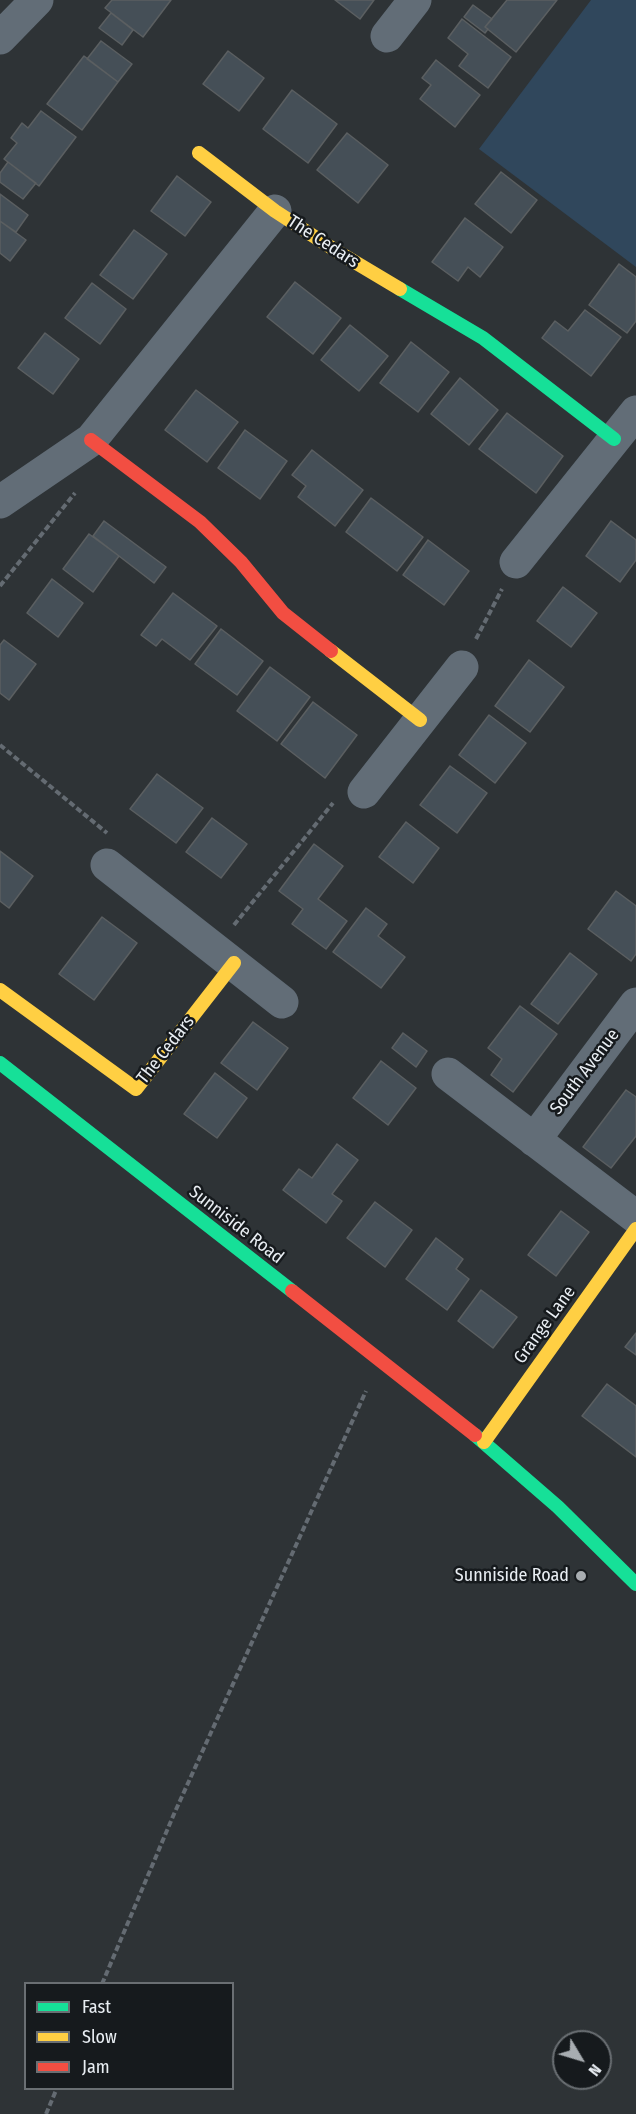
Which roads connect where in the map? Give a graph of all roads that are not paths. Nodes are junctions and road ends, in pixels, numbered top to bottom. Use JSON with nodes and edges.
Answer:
{"nodes":[{"id":1,"x":37,"y":0,"type":"edge"},
{"id":2,"x":415,"y":0,"type":"edge"},
{"id":3,"x":387,"y":36,"type":"dead end"},
{"id":4,"x":0,"y":38,"type":"edge"},
{"id":5,"x":199,"y":153,"type":"dead end"},
{"id":6,"x":275,"y":211,"type":"junction"},
{"id":7,"x":636,"y":412,"type":"edge"},
{"id":8,"x":614,"y":439,"type":"junction"},
{"id":9,"x":99,"y":446,"type":"junction"},
{"id":10,"x":0,"y":502,"type":"edge"},
{"id":11,"x":516,"y":562,"type":"road end"},
{"id":12,"x":462,"y":667,"type":"road end"},
{"id":13,"x":420,"y":720,"type":"junction"},
{"id":14,"x":364,"y":792,"type":"road end"},
{"id":15,"x":107,"y":865,"type":"road end"},
{"id":16,"x":225,"y":956,"type":"junction"},
{"id":17,"x":0,"y":990,"type":"edge"},
{"id":18,"x":282,"y":1002,"type":"dead end"},
{"id":19,"x":636,"y":1004,"type":"edge"},
{"id":20,"x":0,"y":1063,"type":"edge"},
{"id":21,"x":448,"y":1074,"type":"dead end"},
{"id":22,"x":534,"y":1140,"type":"junction"},
{"id":23,"x":636,"y":1217,"type":"edge"},
{"id":24,"x":636,"y":1229,"type":"edge"},
{"id":25,"x":484,"y":1442,"type":"junction"},
{"id":26,"x":636,"y":1584,"type":"edge"}],
"edges":[{"from":1,"to":4,"type":"street"},
{"from":2,"to":3,"type":"street"},
{"from":5,"to":6,"type":"street"},
{"from":6,"to":8,"type":"street","name":"The Cedars"},
{"from":6,"to":9,"type":"street","name":"The Cedars"},
{"from":7,"to":8,"type":"street"},
{"from":8,"to":11,"type":"street"},
{"from":9,"to":10,"type":"street","name":"The Cedars"},
{"from":9,"to":13,"type":"street"},
{"from":12,"to":13,"type":"street"},
{"from":13,"to":14,"type":"street"},
{"from":15,"to":16,"type":"street"},
{"from":16,"to":17,"type":"street","name":"The Cedars"},
{"from":16,"to":18,"type":"street"},
{"from":19,"to":22,"type":"street","name":"South Avenue"},
{"from":20,"to":25,"type":"street","name":"Sunniside Road"},
{"from":21,"to":22,"type":"street"},
{"from":22,"to":23,"type":"street"},
{"from":24,"to":25,"type":"street","name":"Grange Lane"},
{"from":25,"to":26,"type":"street","name":"Sunniside Road"}]}
